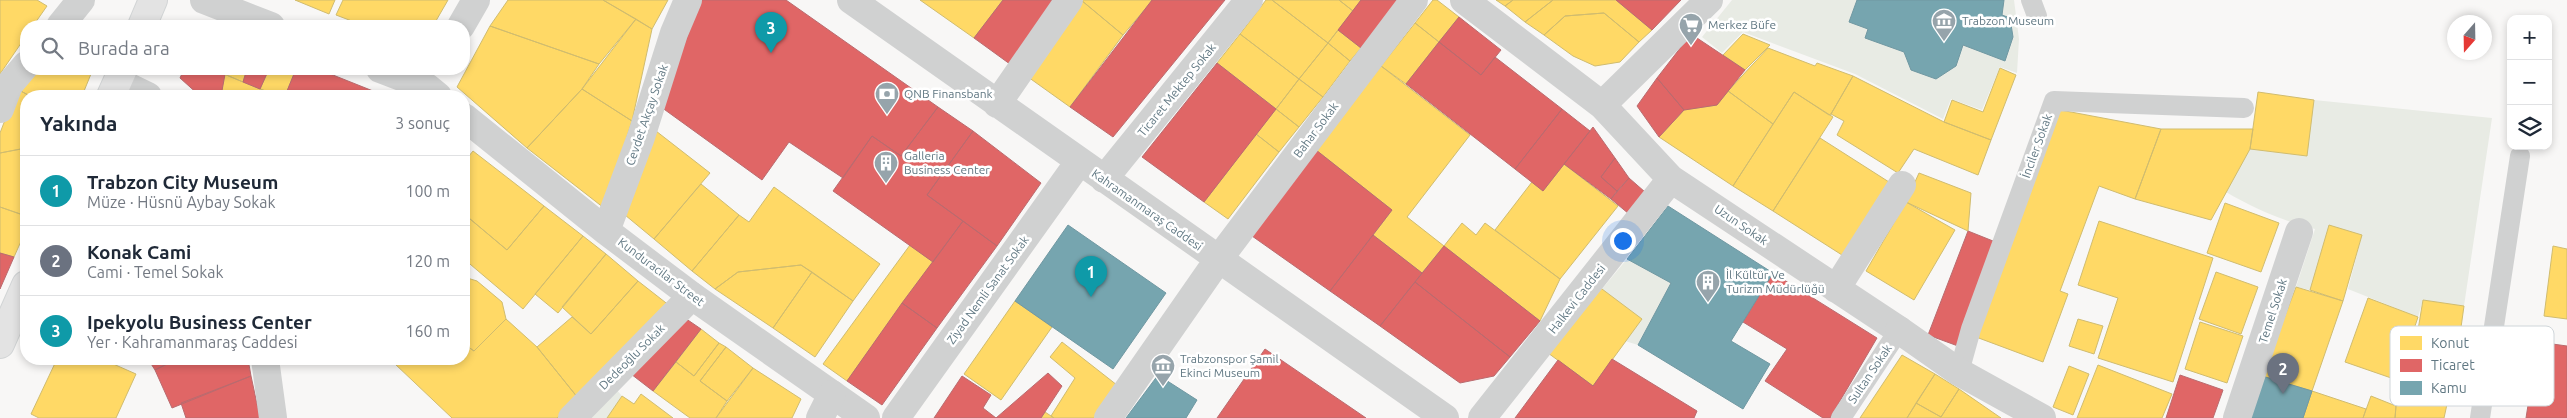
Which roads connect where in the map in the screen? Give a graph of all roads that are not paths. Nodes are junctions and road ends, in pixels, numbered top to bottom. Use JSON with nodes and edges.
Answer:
{"nodes":[{"id":1,"x":153,"y":0,"type":"edge"},
{"id":2,"x":204,"y":0,"type":"edge"},
{"id":3,"x":476,"y":0,"type":"edge"},
{"id":4,"x":688,"y":0,"type":"edge"},
{"id":5,"x":851,"y":0,"type":"edge"},
{"id":6,"x":1069,"y":0,"type":"edge"},
{"id":7,"x":1250,"y":0,"type":"edge"},
{"id":8,"x":1414,"y":0,"type":"edge"},
{"id":9,"x":1464,"y":0,"type":"edge"},
{"id":10,"x":1709,"y":0,"type":"edge"},
{"id":11,"x":145,"y":20,"type":"edge"},
{"id":12,"x":256,"y":20,"type":"edge"},
{"id":13,"x":464,"y":20,"type":"edge"},
{"id":14,"x":20,"y":72,"type":"edge"},
{"id":15,"x":402,"y":75,"type":"edge"},
{"id":16,"x":117,"y":82,"type":"edge"},
{"id":17,"x":434,"y":84,"type":"edge"},
{"id":18,"x":135,"y":90,"type":"edge"},
{"id":19,"x":997,"y":104,"type":"junction"},
{"id":20,"x":1602,"y":105,"type":"junction"},
{"id":21,"x":2244,"y":108,"type":"dead end"},
{"id":22,"x":0,"y":109,"type":"edge"},
{"id":23,"x":470,"y":122,"type":"edge"},
{"id":24,"x":2520,"y":156,"type":"dead end"},
{"id":25,"x":1079,"y":162,"type":"junction"},
{"id":26,"x":1104,"y":179,"type":"junction"},
{"id":27,"x":1671,"y":179,"type":"junction"},
{"id":28,"x":1902,"y":185,"type":"dead end"},
{"id":29,"x":606,"y":231,"type":"junction"},
{"id":30,"x":2299,"y":232,"type":"dead end"},
{"id":31,"x":1218,"y":260,"type":"junction"},
{"id":32,"x":1836,"y":289,"type":"junction"},
{"id":33,"x":692,"y":296,"type":"junction"},
{"id":34,"x":20,"y":299,"type":"edge"},
{"id":35,"x":2494,"y":326,"type":"edge"},
{"id":36,"x":1899,"y":330,"type":"junction"},
{"id":37,"x":0,"y":344,"type":"edge"},
{"id":38,"x":266,"y":365,"type":"edge"},
{"id":39,"x":1959,"y":372,"type":"junction"},
{"id":40,"x":826,"y":406,"type":"edge"},
{"id":41,"x":273,"y":418,"type":"edge"},
{"id":42,"x":572,"y":418,"type":"edge"},
{"id":43,"x":866,"y":418,"type":"edge"},
{"id":44,"x":896,"y":418,"type":"edge"},
{"id":45,"x":1108,"y":418,"type":"edge"},
{"id":46,"x":1445,"y":418,"type":"edge"},
{"id":47,"x":1482,"y":418,"type":"edge"},
{"id":48,"x":1841,"y":418,"type":"edge"},
{"id":49,"x":2042,"y":418,"type":"edge"},
{"id":50,"x":2237,"y":418,"type":"edge"}],
"edges":[{"from":1,"to":11,"type":"main road"},
{"from":2,"to":12,"type":"street"},
{"from":3,"to":13,"type":"street"},
{"from":4,"to":29,"type":"street","name":"Cevdet Akçay Sokak"},
{"from":5,"to":19,"type":"street","name":"Kahramanmaraş Caddesi"},
{"from":6,"to":19,"type":"street"},
{"from":7,"to":26,"type":"street","name":"Ticaret Mektep Sokak"},
{"from":8,"to":31,"type":"street","name":"Bahar Sokak"},
{"from":9,"to":20,"type":"street","name":"Uzun Sokak"},
{"from":10,"to":20,"type":"street"},
{"from":14,"to":22,"type":"street"},
{"from":15,"to":17,"type":"street"},
{"from":16,"to":18,"type":"street"},
{"from":19,"to":25,"type":"street","name":"Kahramanmaraş Caddesi"},
{"from":20,"to":27,"type":"street","name":"Uzun Sokak"},
{"from":21,"to":39,"type":"lane","name":"İnciler Sokak"},
{"from":23,"to":29,"type":"street","name":"Kunduracilar Street"},
{"from":24,"to":35,"type":"lane"},
{"from":25,"to":26,"type":"street","name":"Kahramanmaraş Caddesi"},
{"from":25,"to":44,"type":"street","name":"Ziyad Nemli Sanat Sokak"},
{"from":26,"to":31,"type":"street","name":"Kahramanmaraş Caddesi"},
{"from":27,"to":32,"type":"street","name":"Uzun Sokak"},
{"from":27,"to":47,"type":"street","name":"Halkevi Caddesi"},
{"from":28,"to":32,"type":"street"},
{"from":29,"to":33,"type":"street","name":"Kunduracilar Street"},
{"from":30,"to":50,"type":"street","name":"Temel Sokak"},
{"from":31,"to":45,"type":"street","name":"Bahar Sokak"},
{"from":31,"to":46,"type":"street","name":"Kahramanmaraş Caddesi"},
{"from":32,"to":36,"type":"street","name":"Uzun Sokak"},
{"from":33,"to":40,"type":"street","name":"Kunduracilar Street"},
{"from":33,"to":42,"type":"street","name":"Dedeoğlu Sokak"},
{"from":34,"to":37,"type":"main road"},
{"from":36,"to":39,"type":"street","name":"Uzun Sokak"},
{"from":36,"to":48,"type":"lane","name":"Sultan Sokak"},
{"from":38,"to":41,"type":"street"},
{"from":39,"to":49,"type":"street","name":"Uzun Sokak"},
{"from":40,"to":43,"type":"street","name":"Kunduracilar Street"}]}
